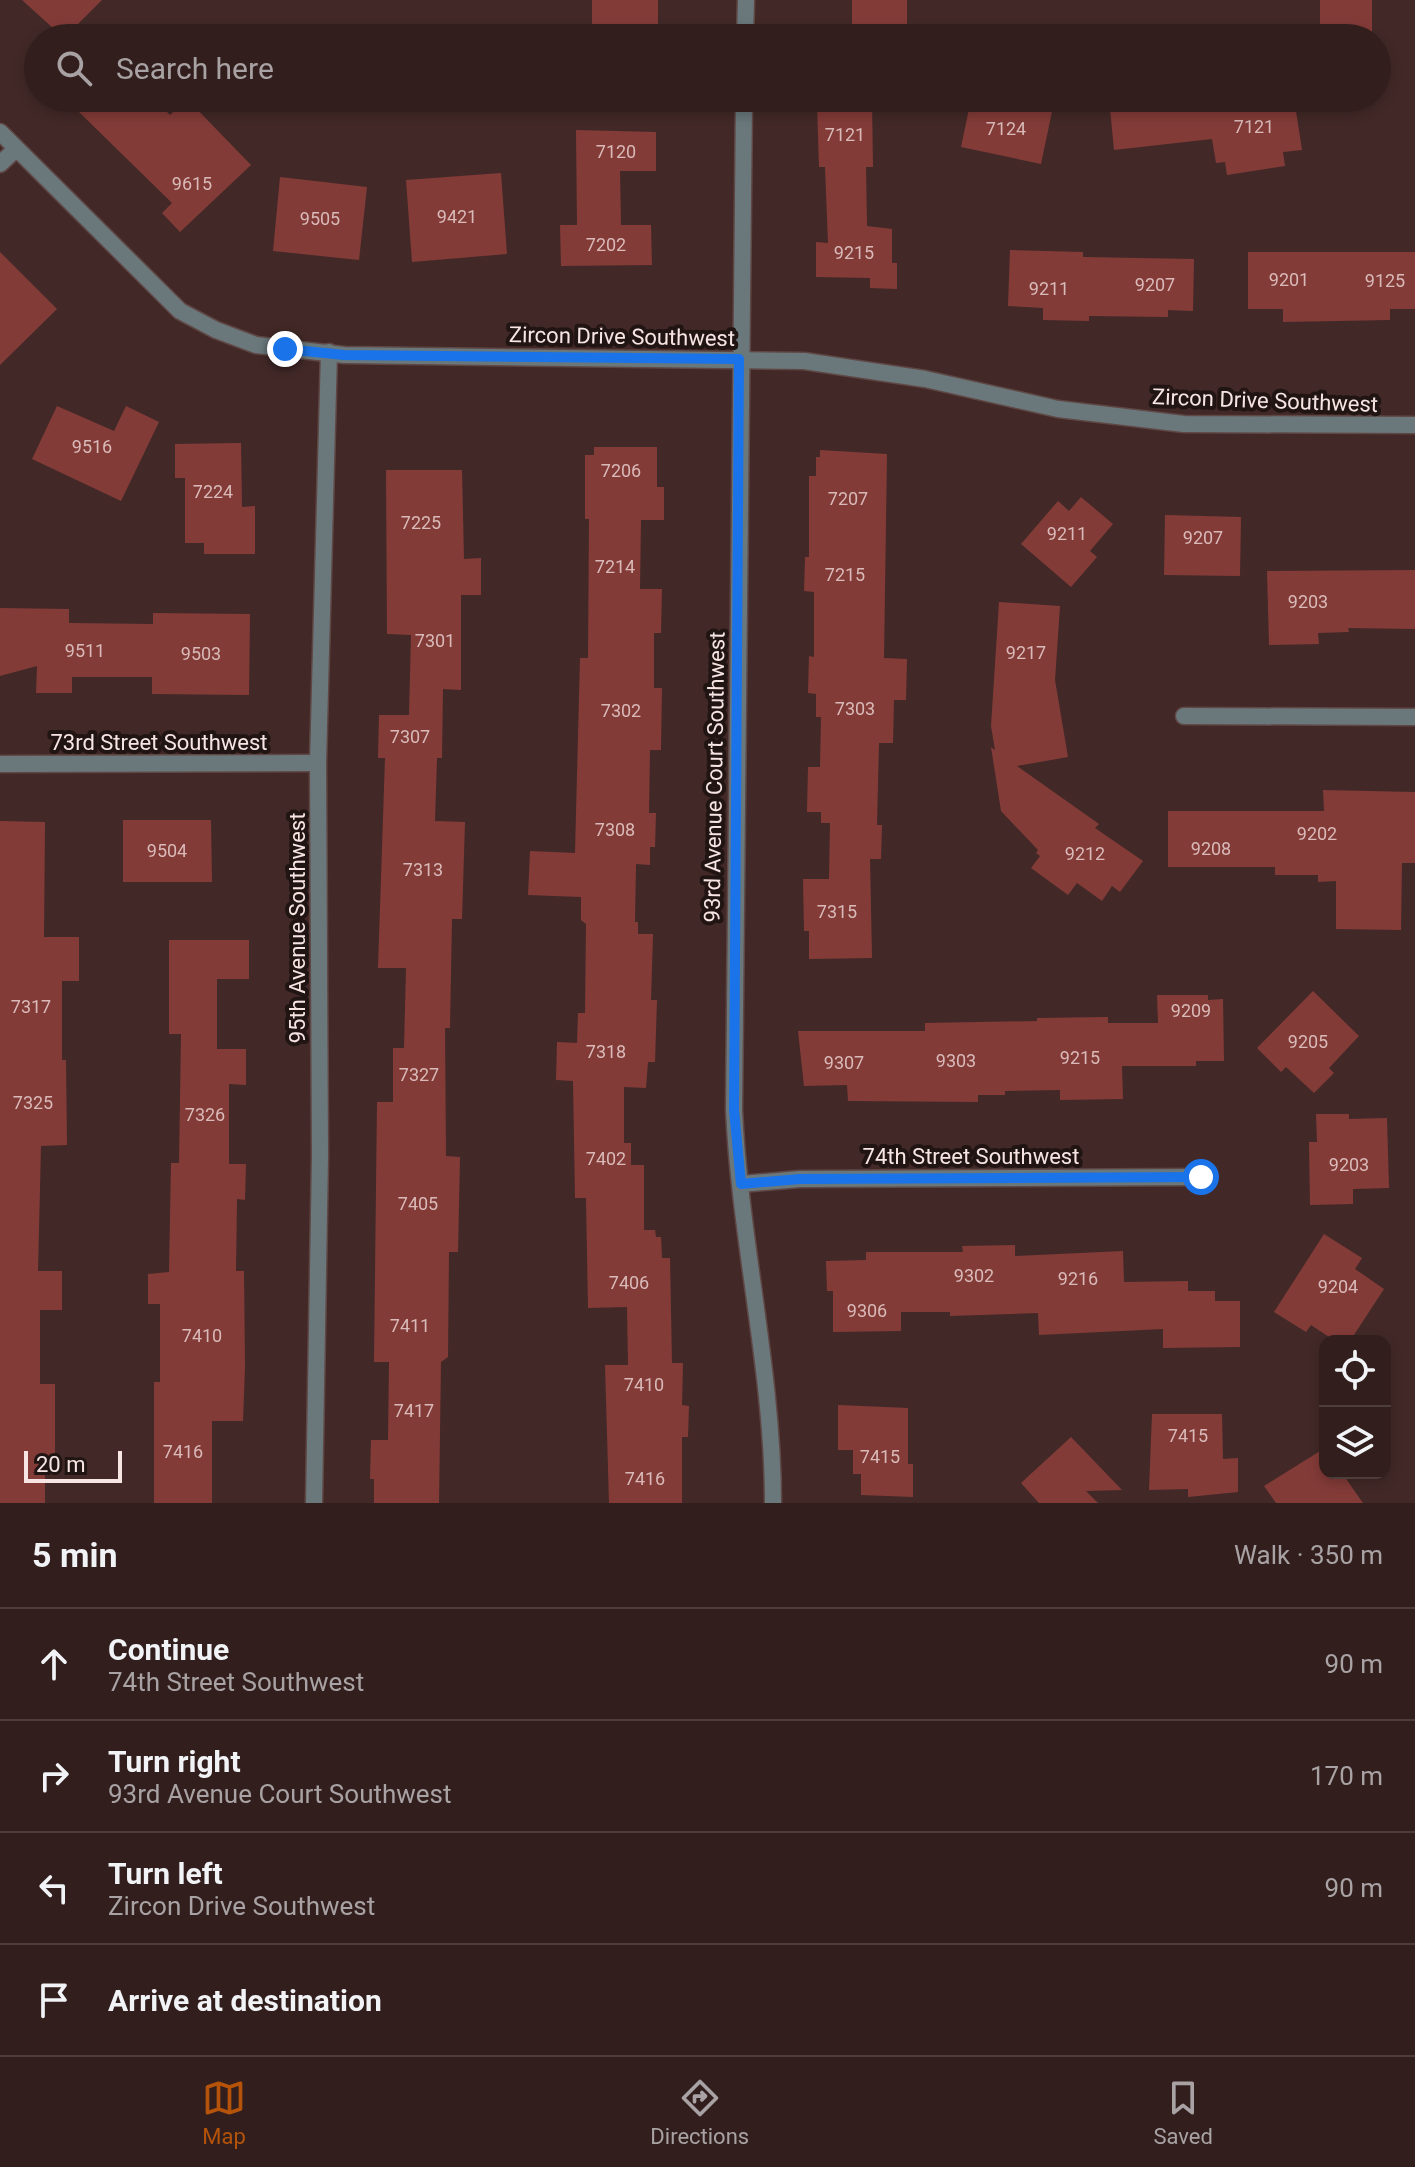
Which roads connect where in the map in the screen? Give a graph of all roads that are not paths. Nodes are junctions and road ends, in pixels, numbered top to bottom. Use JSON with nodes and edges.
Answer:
{"nodes":[{"id":1,"x":746,"y":0,"type":"edge"},
{"id":2,"x":745,"y":24,"type":"edge"},
{"id":3,"x":744,"y":112,"type":"edge"},
{"id":4,"x":0,"y":132,"type":"edge"},
{"id":5,"x":16,"y":149,"type":"junction"},
{"id":6,"x":0,"y":164,"type":"edge"},
{"id":7,"x":329,"y":352,"type":"junction"},
{"id":8,"x":739,"y":359,"type":"junction"},
{"id":9,"x":1415,"y":425,"type":"edge"},
{"id":10,"x":1184,"y":716,"type":"dead end"},
{"id":11,"x":1415,"y":717,"type":"edge"},
{"id":12,"x":318,"y":763,"type":"junction"},
{"id":13,"x":0,"y":764,"type":"edge"},
{"id":14,"x":1201,"y":1177,"type":"dead end"},
{"id":15,"x":741,"y":1184,"type":"junction"},
{"id":16,"x":314,"y":1503,"type":"edge"},
{"id":17,"x":773,"y":1503,"type":"edge"}],
"edges":[{"from":1,"to":2,"type":"street"},
{"from":3,"to":8,"type":"street","name":"93rd Avenue Court Southwest"},
{"from":4,"to":5,"type":"street","name":"Zircon Drive Southwest"},
{"from":5,"to":6,"type":"street"},
{"from":5,"to":7,"type":"street","name":"Zircon Drive Southwest"},
{"from":7,"to":8,"type":"street","name":"Zircon Drive Southwest"},
{"from":7,"to":12,"type":"street","name":"95th Avenue Southwest"},
{"from":8,"to":9,"type":"street","name":"Zircon Drive Southwest"},
{"from":8,"to":15,"type":"street","name":"93rd Avenue Court Southwest"},
{"from":10,"to":11,"type":"street"},
{"from":12,"to":13,"type":"street","name":"73rd Street Southwest"},
{"from":12,"to":16,"type":"street","name":"95th Avenue Southwest"},
{"from":14,"to":15,"type":"street","name":"74th Street Southwest"},
{"from":15,"to":17,"type":"street","name":"93rd Avenue Court Southwest"}]}
